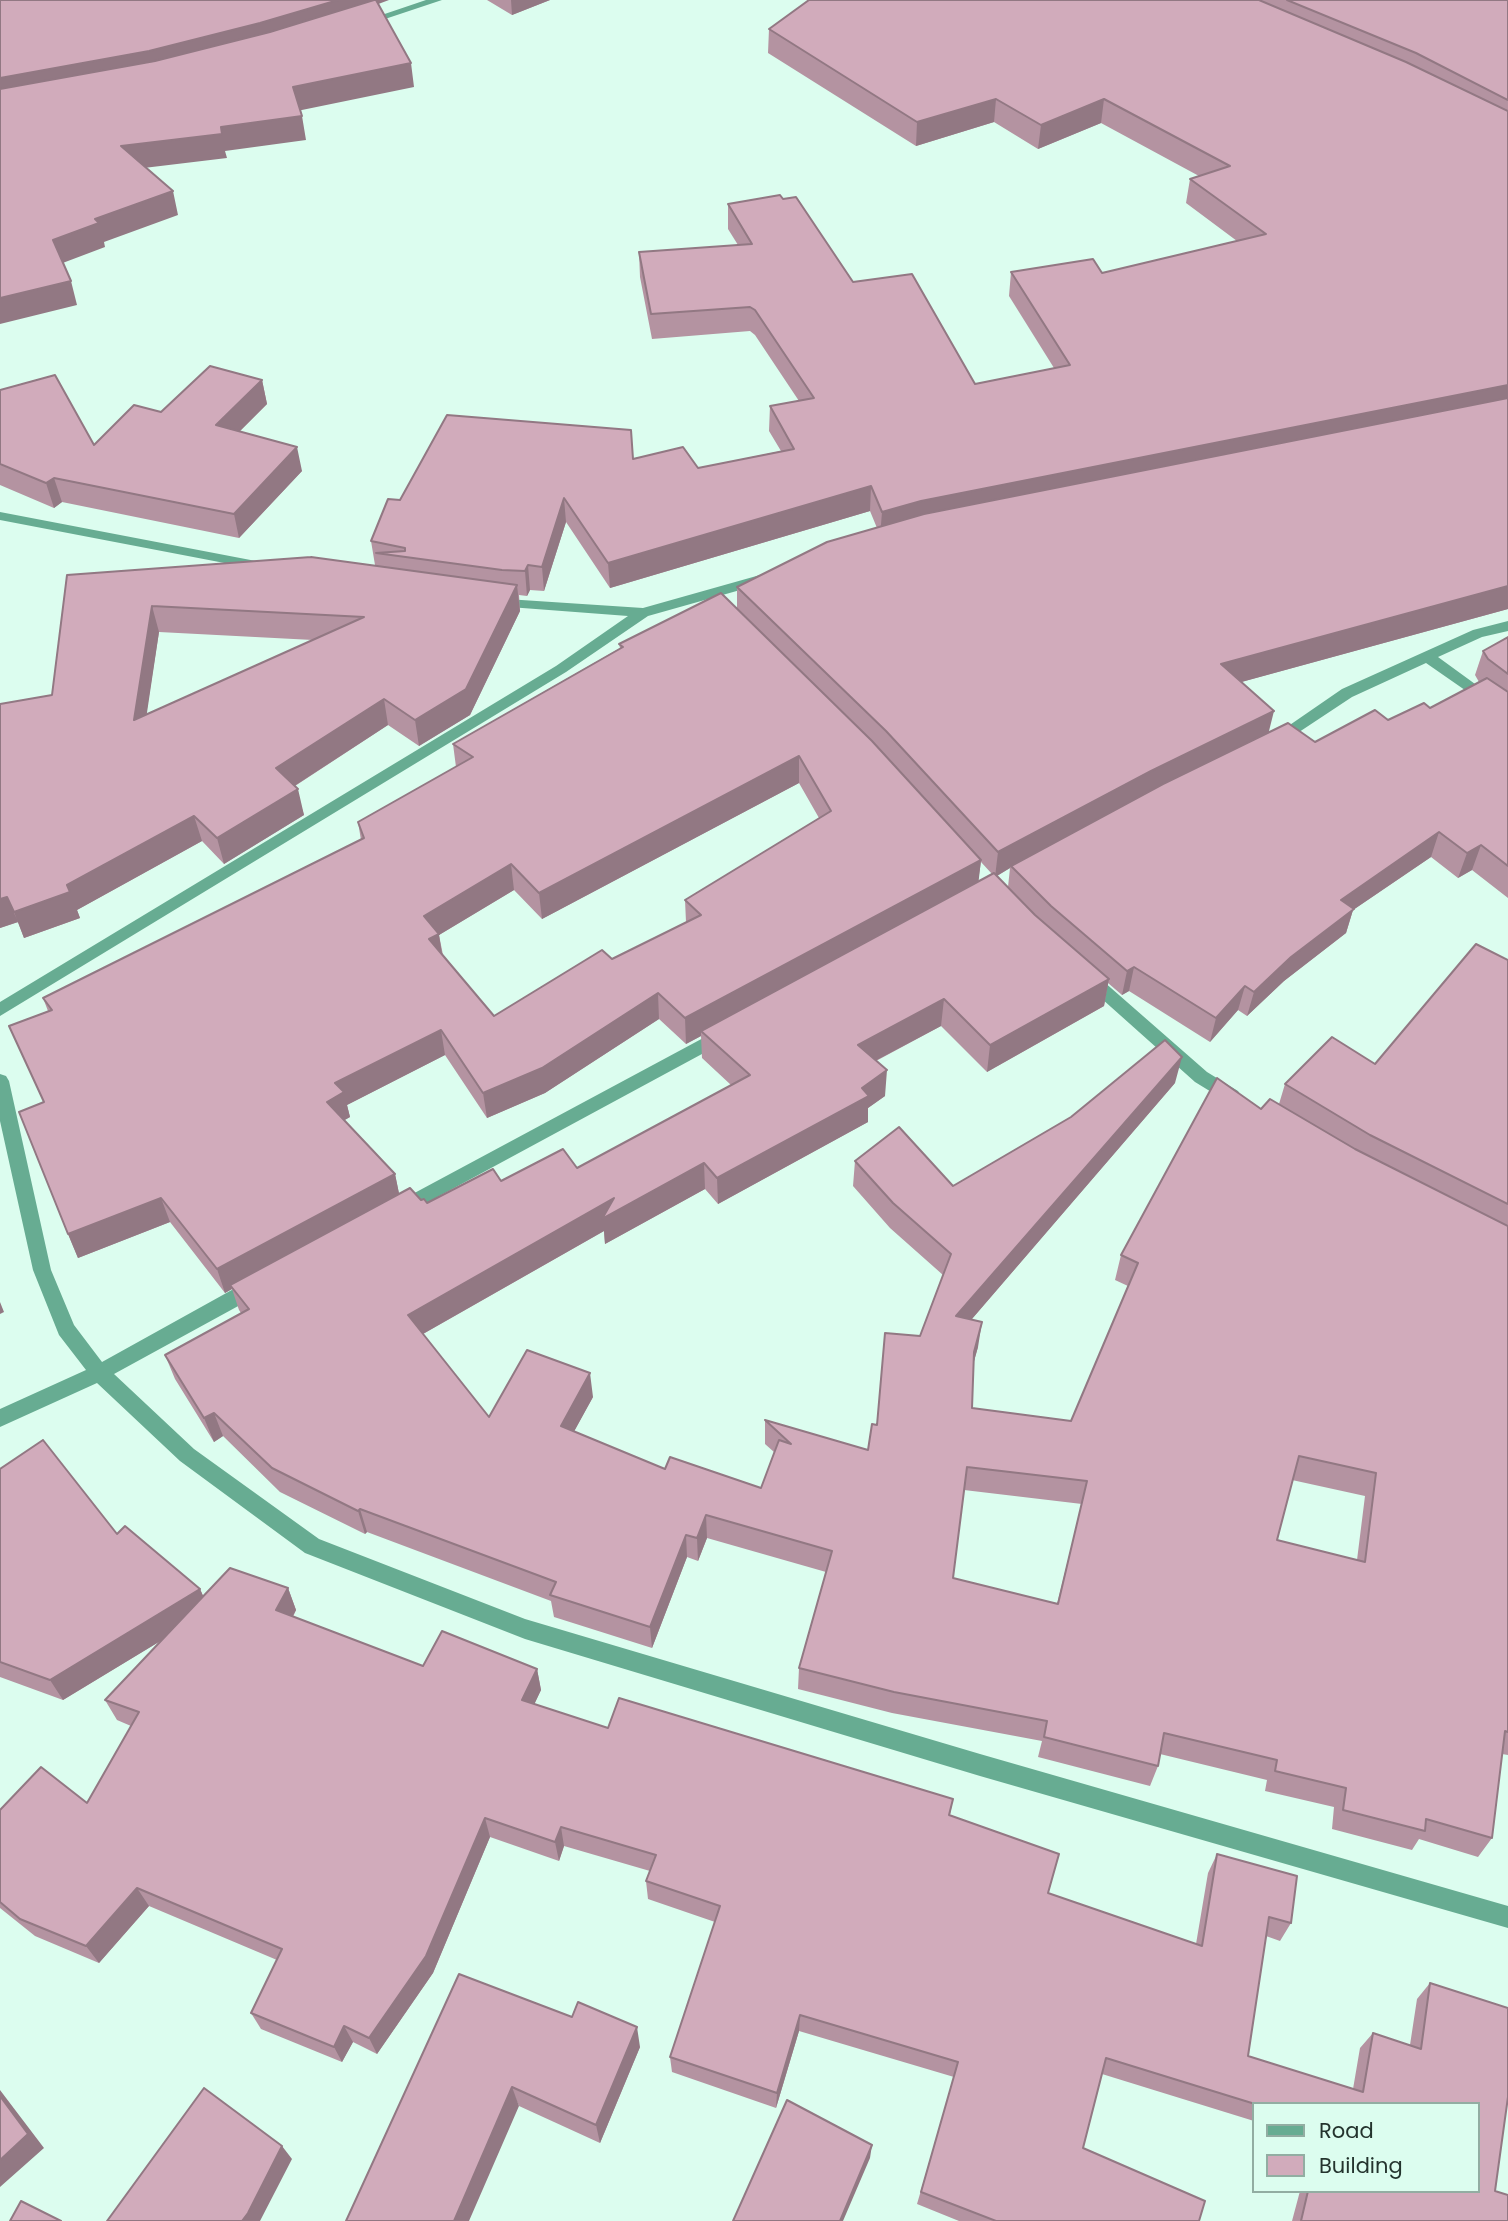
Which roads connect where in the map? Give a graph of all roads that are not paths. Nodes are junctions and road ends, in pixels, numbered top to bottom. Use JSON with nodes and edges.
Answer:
{"nodes":[{"id":1,"x":437,"y":0,"type":"edge"},
{"id":2,"x":356,"y":25,"type":"edge"},
{"id":3,"x":0,"y":516,"type":"edge"},
{"id":4,"x":275,"y":569,"type":"edge"},
{"id":5,"x":775,"y":575,"type":"edge"},
{"id":6,"x":478,"y":598,"type":"edge"},
{"id":7,"x":643,"y":613,"type":"junction"},
{"id":8,"x":1508,"y":626,"type":"edge"},
{"id":9,"x":1426,"y":656,"type":"junction"},
{"id":10,"x":1508,"y":715,"type":"edge"},
{"id":11,"x":1258,"y":750,"type":"edge"},
{"id":12,"x":1071,"y":963,"type":"edge"},
{"id":13,"x":0,"y":1010,"type":"edge"},
{"id":14,"x":740,"y":1025,"type":"edge"},
{"id":15,"x":0,"y":1081,"type":"edge"},
{"id":16,"x":1248,"y":1105,"type":"edge"},
{"id":17,"x":390,"y":1214,"type":"edge"},
{"id":18,"x":269,"y":1280,"type":"edge"},
{"id":19,"x":99,"y":1373,"type":"junction"},
{"id":20,"x":0,"y":1418,"type":"edge"},
{"id":21,"x":1508,"y":1917,"type":"edge"}],
"edges":[{"from":1,"to":2,"type":"street"},
{"from":3,"to":4,"type":"street"},
{"from":5,"to":7,"type":"street"},
{"from":6,"to":7,"type":"street"},
{"from":7,"to":13,"type":"street"},
{"from":8,"to":9,"type":"street"},
{"from":9,"to":10,"type":"street"},
{"from":9,"to":11,"type":"street"},
{"from":12,"to":16,"type":"street"},
{"from":14,"to":17,"type":"street"},
{"from":15,"to":19,"type":"street"},
{"from":18,"to":19,"type":"street"},
{"from":19,"to":20,"type":"street"},
{"from":19,"to":21,"type":"street"}]}
